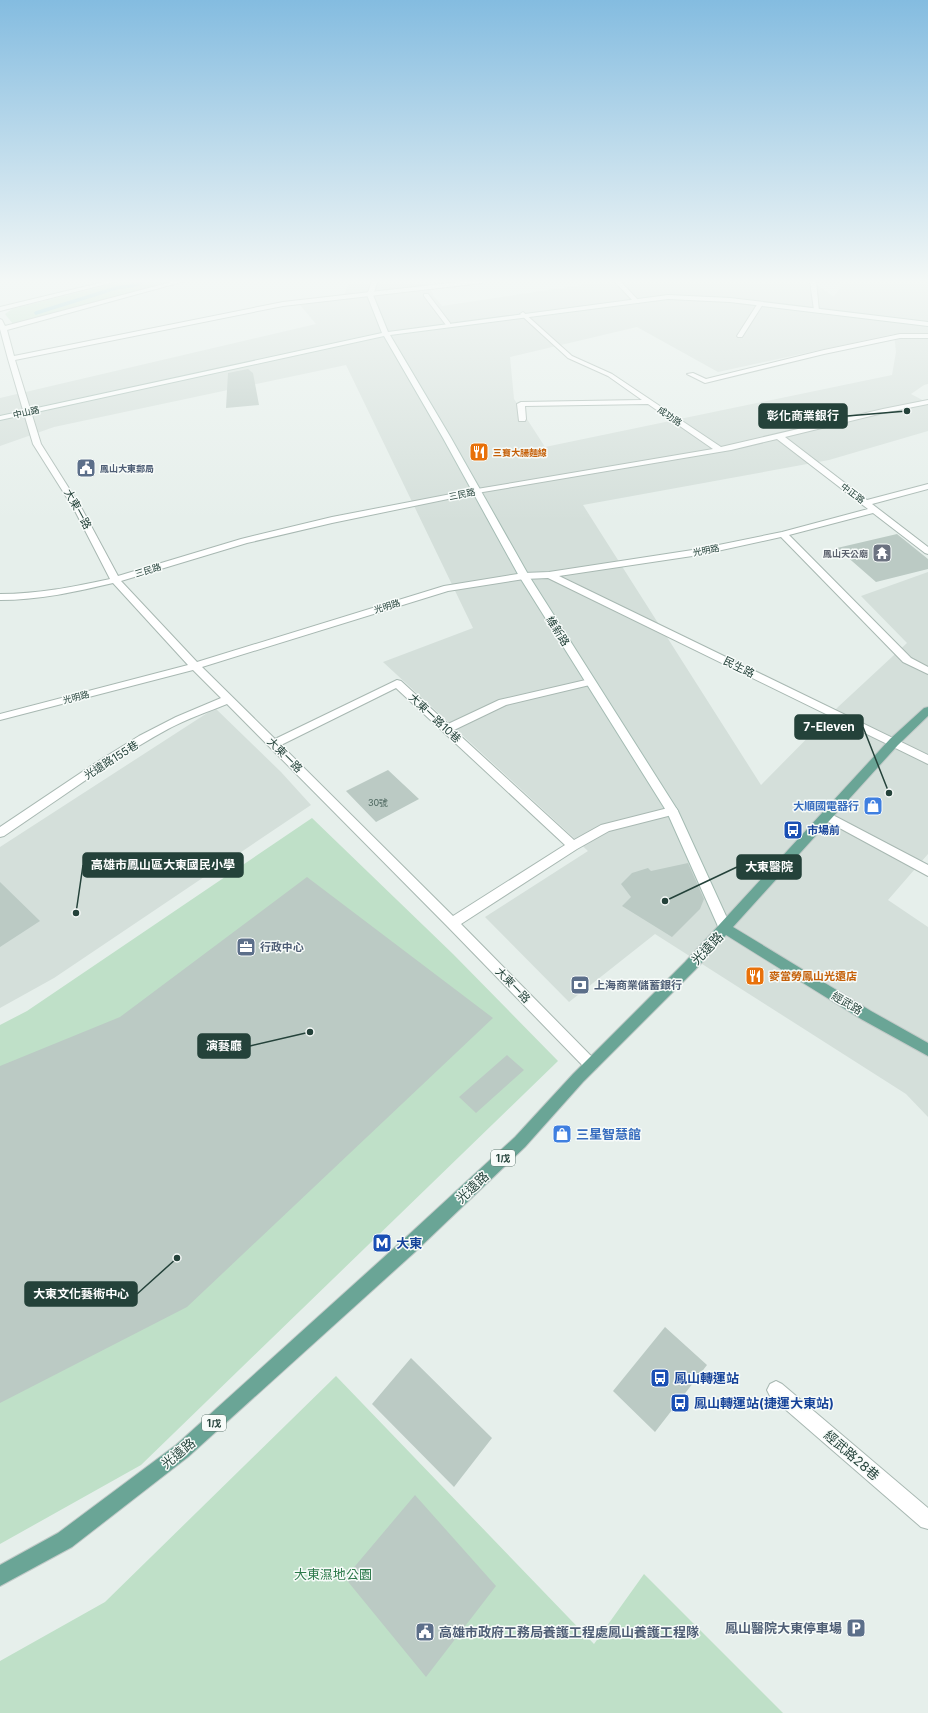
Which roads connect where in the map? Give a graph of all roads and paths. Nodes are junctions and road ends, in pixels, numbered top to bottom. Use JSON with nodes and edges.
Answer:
{"nodes":[{"id":1,"x":12,"y":361,"type":"edge"},
{"id":2,"x":260,"y":361,"type":"edge"},
{"id":3,"x":402,"y":361,"type":"edge"},
{"id":4,"x":579,"y":361,"type":"edge"},
{"id":5,"x":787,"y":361,"type":"edge"},
{"id":6,"x":691,"y":374,"type":"dead end"},
{"id":7,"x":650,"y":402,"type":"junction"},
{"id":8,"x":928,"y":402,"type":"edge"},
{"id":9,"x":26,"y":411,"type":"junction"},
{"id":10,"x":0,"y":418,"type":"edge"},
{"id":11,"x":522,"y":419,"type":"dead end"},
{"id":12,"x":778,"y":436,"type":"junction"},
{"id":13,"x":720,"y":450,"type":"junction"},
{"id":14,"x":928,"y":486,"type":"edge"},
{"id":15,"x":477,"y":492,"type":"junction"},
{"id":16,"x":866,"y":503,"type":"junction"},
{"id":17,"x":875,"y":510,"type":"junction"},
{"id":18,"x":783,"y":534,"type":"junction"},
{"id":19,"x":928,"y":551,"type":"edge"},
{"id":20,"x":549,"y":575,"type":"junction"},
{"id":21,"x":524,"y":576,"type":"junction"},
{"id":22,"x":115,"y":580,"type":"junction"},
{"id":23,"x":0,"y":597,"type":"edge"},
{"id":24,"x":195,"y":666,"type":"junction"},
{"id":25,"x":928,"y":670,"type":"edge"},
{"id":26,"x":590,"y":682,"type":"junction"},
{"id":27,"x":229,"y":699,"type":"junction"},
{"id":28,"x":928,"y":710,"type":"edge"},
{"id":29,"x":0,"y":717,"type":"edge"},
{"id":30,"x":446,"y":729,"type":"junction"},
{"id":31,"x":894,"y":742,"type":"junction"},
{"id":32,"x":274,"y":744,"type":"junction"},
{"id":33,"x":928,"y":760,"type":"edge"},
{"id":34,"x":672,"y":812,"type":"junction"},
{"id":35,"x":826,"y":816,"type":"junction"},
{"id":36,"x":0,"y":833,"type":"edge"},
{"id":37,"x":573,"y":846,"type":"junction"},
{"id":38,"x":928,"y":871,"type":"edge"},
{"id":39,"x":452,"y":923,"type":"junction"},
{"id":40,"x":726,"y":928,"type":"junction"},
{"id":41,"x":928,"y":1050,"type":"edge"},
{"id":42,"x":591,"y":1065,"type":"junction"},
{"id":43,"x":776,"y":1390,"type":"dead end"},
{"id":44,"x":928,"y":1520,"type":"edge"},
{"id":45,"x":0,"y":1576,"type":"edge"}],
"edges":[{"from":1,"to":9,"type":"street","name":"大東一路"},
{"from":2,"to":9,"type":"street","name":"中山路"},
{"from":3,"to":15,"type":"street","name":"維新路"},
{"from":4,"to":7,"type":"street","name":"成功路"},
{"from":5,"to":6,"type":"street"},
{"from":7,"to":11,"type":"street"},
{"from":7,"to":13,"type":"street","name":"成功路"},
{"from":8,"to":12,"type":"street","name":"三民路"},
{"from":9,"to":10,"type":"street","name":"中山路"},
{"from":9,"to":22,"type":"street","name":"大東一路"},
{"from":12,"to":13,"type":"street","name":"三民路"},
{"from":12,"to":16,"type":"street","name":"中正路"},
{"from":13,"to":15,"type":"street","name":"三民路"},
{"from":14,"to":16,"type":"street"},
{"from":15,"to":21,"type":"street","name":"維新路"},
{"from":15,"to":22,"type":"street","name":"三民路"},
{"from":16,"to":17,"type":"street","name":"中正路"},
{"from":17,"to":18,"type":"street","name":"光明路"},
{"from":17,"to":19,"type":"street","name":"中正路"},
{"from":18,"to":20,"type":"street","name":"光明路"},
{"from":18,"to":25,"type":"street"},
{"from":20,"to":21,"type":"street","name":"光明路"},
{"from":20,"to":31,"type":"street","name":"民生路"},
{"from":21,"to":24,"type":"street","name":"光明路"},
{"from":21,"to":26,"type":"street","name":"維新路"},
{"from":22,"to":23,"type":"street","name":"三民路"},
{"from":22,"to":24,"type":"street","name":"大東一路"},
{"from":24,"to":27,"type":"street","name":"大東一路"},
{"from":24,"to":29,"type":"street","name":"光明路"},
{"from":26,"to":30,"type":"street"},
{"from":26,"to":34,"type":"street","name":"維新路"},
{"from":27,"to":32,"type":"street","name":"大東一路"},
{"from":27,"to":36,"type":"street","name":"光遠路155巷"},
{"from":28,"to":31,"type":"main road","name":"光遠路","number":"1戊"},
{"from":30,"to":32,"type":"street","name":"大東一路10巷"},
{"from":30,"to":37,"type":"street","name":"大東一路10巷"},
{"from":31,"to":33,"type":"street","name":"民生路"},
{"from":31,"to":35,"type":"main road","name":"光遠路","number":"1戊"},
{"from":32,"to":39,"type":"street","name":"大東一路"},
{"from":34,"to":37,"type":"street"},
{"from":34,"to":40,"type":"street","name":"維新路"},
{"from":35,"to":38,"type":"street"},
{"from":35,"to":40,"type":"main road","name":"光遠路","number":"1戊"},
{"from":37,"to":39,"type":"street"},
{"from":39,"to":42,"type":"street","name":"大東一路"},
{"from":40,"to":41,"type":"main road","name":"經武路"},
{"from":40,"to":42,"type":"main road","name":"光遠路","number":"1戊"},
{"from":42,"to":45,"type":"main road","name":"光遠路","number":"1戊"},
{"from":43,"to":44,"type":"street","name":"經武路28巷"}]}
